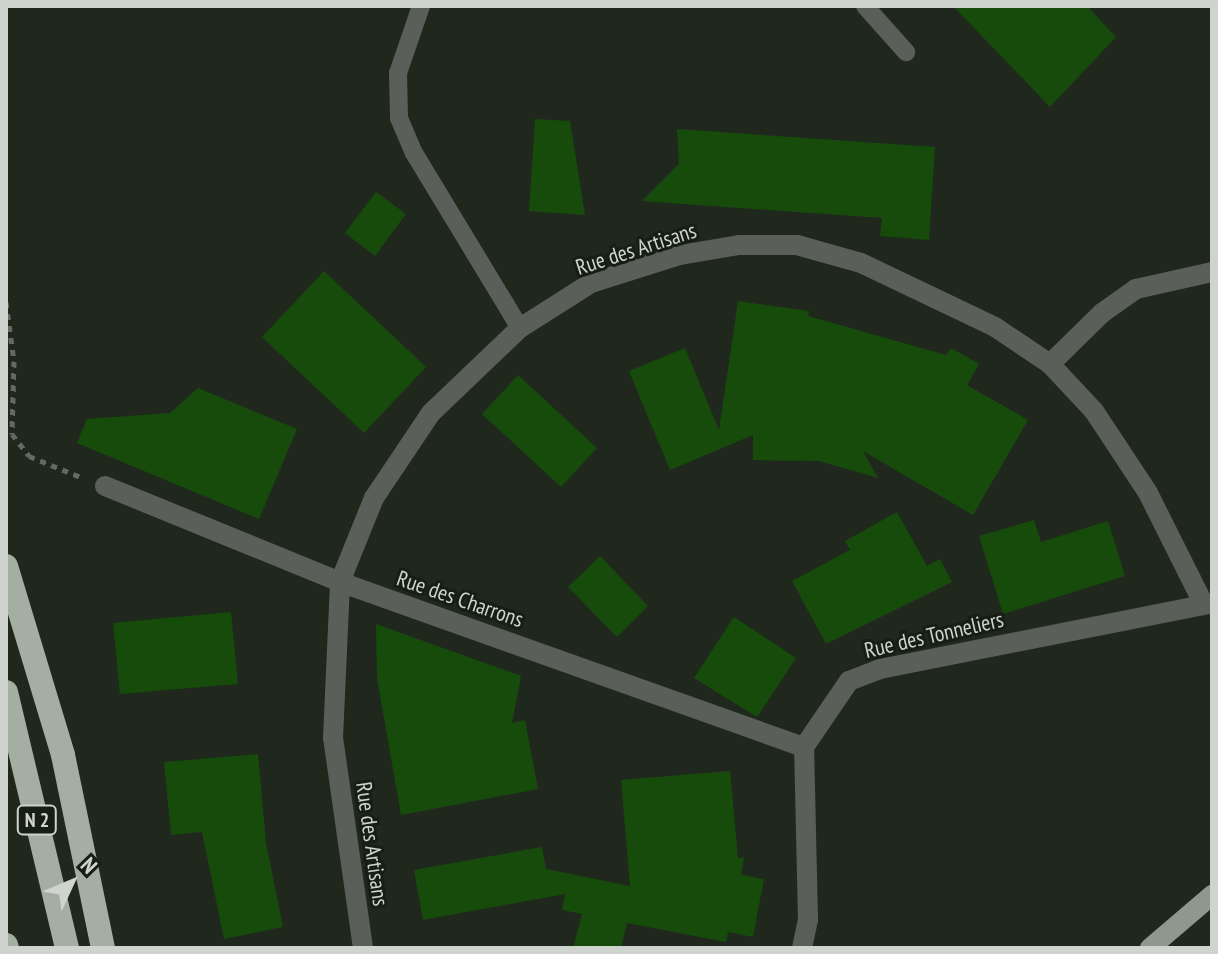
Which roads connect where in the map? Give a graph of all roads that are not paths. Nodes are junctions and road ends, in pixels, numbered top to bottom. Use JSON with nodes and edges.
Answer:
{"nodes":[{"id":1,"x":421,"y":6,"type":"edge"},
{"id":2,"x":865,"y":6,"type":"edge"},
{"id":3,"x":906,"y":52,"type":"dead end"},
{"id":4,"x":1212,"y":272,"type":"edge"},
{"id":5,"x":520,"y":328,"type":"junction"},
{"id":6,"x":1050,"y":364,"type":"junction"},
{"id":7,"x":105,"y":486,"type":"road end"},
{"id":8,"x":6,"y":566,"type":"edge"},
{"id":9,"x":340,"y":582,"type":"junction"},
{"id":10,"x":1208,"y":603,"type":"edge"},
{"id":11,"x":6,"y":692,"type":"edge"},
{"id":12,"x":804,"y":747,"type":"junction"},
{"id":13,"x":1212,"y":895,"type":"edge"},
{"id":14,"x":67,"y":948,"type":"edge"},
{"id":15,"x":103,"y":948,"type":"edge"},
{"id":16,"x":363,"y":948,"type":"edge"},
{"id":17,"x":802,"y":948,"type":"edge"},
{"id":18,"x":1150,"y":948,"type":"edge"}],
"edges":[{"from":1,"to":5,"type":"lane"},
{"from":2,"to":3,"type":"lane"},
{"from":4,"to":6,"type":"street"},
{"from":5,"to":6,"type":"street","name":"Rue des Artisans"},
{"from":5,"to":9,"type":"street","name":"Rue des Artisans"},
{"from":6,"to":10,"type":"street","name":"Rue des Artisans"},
{"from":7,"to":9,"type":"street","name":"Rue des Charrons"},
{"from":8,"to":15,"type":"highway"},
{"from":9,"to":12,"type":"street","name":"Rue des Charrons"},
{"from":9,"to":16,"type":"street","name":"Rue des Artisans"},
{"from":10,"to":12,"type":"street","name":"Rue des Tonneliers"},
{"from":11,"to":14,"type":"highway","number":"N 2"},
{"from":12,"to":17,"type":"street"},
{"from":13,"to":18,"type":"main road"}]}
